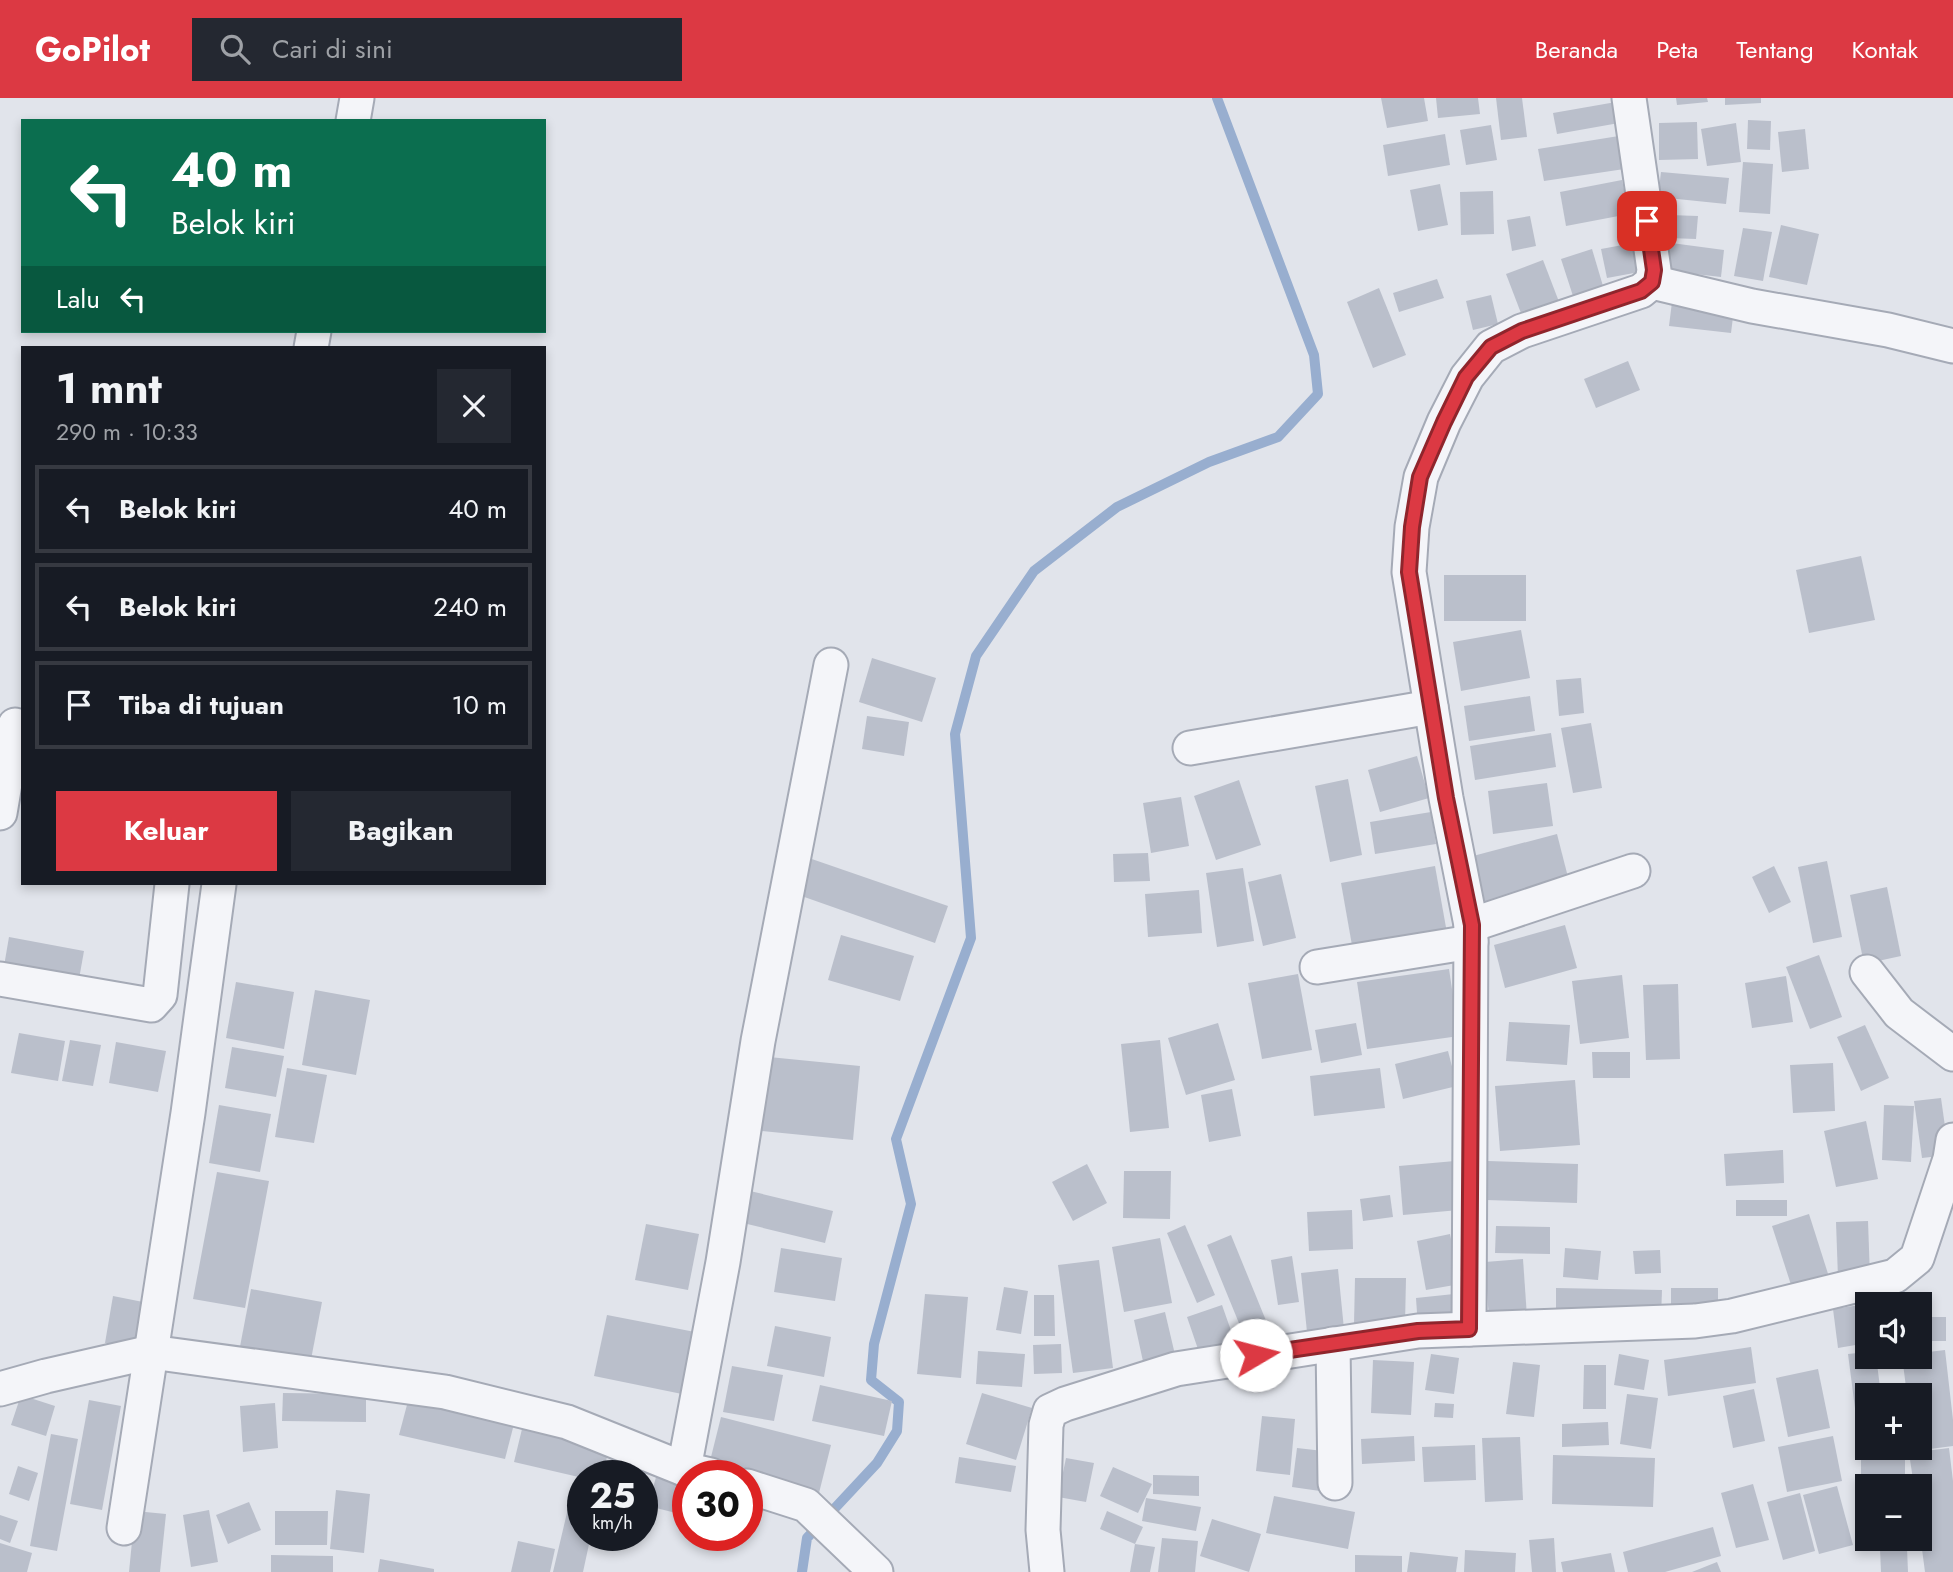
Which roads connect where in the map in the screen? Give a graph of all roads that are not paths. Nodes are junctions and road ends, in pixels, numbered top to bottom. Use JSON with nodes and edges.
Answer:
{"nodes":[{"id":1,"x":357,"y":98,"type":"edge"},
{"id":2,"x":1629,"y":98,"type":"edge"},
{"id":3,"x":353,"y":119,"type":"edge"},
{"id":4,"x":1652,"y":282,"type":"junction"},
{"id":5,"x":1953,"y":346,"type":"edge"},
{"id":6,"x":831,"y":666,"type":"dead end"},
{"id":7,"x":1431,"y":707,"type":"junction"},
{"id":8,"x":12,"y":725,"type":"edge"},
{"id":9,"x":1190,"y":748,"type":"dead end"},
{"id":10,"x":0,"y":813,"type":"edge"},
{"id":11,"x":1633,"y":871,"type":"dead end"},
{"id":12,"x":172,"y":885,"type":"edge"},
{"id":13,"x":219,"y":885,"type":"edge"},
{"id":14,"x":1471,"y":934,"type":"junction"},
{"id":15,"x":1317,"y":967,"type":"dead end"},
{"id":16,"x":1867,"y":972,"type":"dead end"},
{"id":17,"x":0,"y":979,"type":"edge"},
{"id":18,"x":1953,"y":1054,"type":"edge"},
{"id":19,"x":1953,"y":1140,"type":"edge"},
{"id":20,"x":1469,"y":1329,"type":"junction"},
{"id":21,"x":1333,"y":1344,"type":"junction"},
{"id":22,"x":151,"y":1352,"type":"junction"},
{"id":23,"x":0,"y":1389,"type":"edge"},
{"id":24,"x":698,"y":1460,"type":"edge"},
{"id":25,"x":672,"y":1462,"type":"edge"},
{"id":26,"x":1335,"y":1483,"type":"dead end"},
{"id":27,"x":763,"y":1491,"type":"edge"},
{"id":28,"x":124,"y":1528,"type":"dead end"},
{"id":29,"x":870,"y":1567,"type":"edge"},
{"id":30,"x":1047,"y":1572,"type":"edge"}],
"edges":[{"from":1,"to":3,"type":"street"},
{"from":2,"to":4,"type":"street"},
{"from":4,"to":5,"type":"street"},
{"from":4,"to":7,"type":"street"},
{"from":6,"to":24,"type":"street"},
{"from":7,"to":9,"type":"street"},
{"from":7,"to":14,"type":"street"},
{"from":8,"to":10,"type":"street"},
{"from":11,"to":14,"type":"street"},
{"from":12,"to":17,"type":"street"},
{"from":13,"to":22,"type":"street"},
{"from":14,"to":15,"type":"street"},
{"from":14,"to":20,"type":"street"},
{"from":16,"to":18,"type":"street"},
{"from":19,"to":20,"type":"street"},
{"from":20,"to":21,"type":"street"},
{"from":21,"to":26,"type":"street"},
{"from":21,"to":30,"type":"street"},
{"from":22,"to":23,"type":"street"},
{"from":22,"to":25,"type":"street"},
{"from":22,"to":28,"type":"street"},
{"from":27,"to":29,"type":"street"}]}
